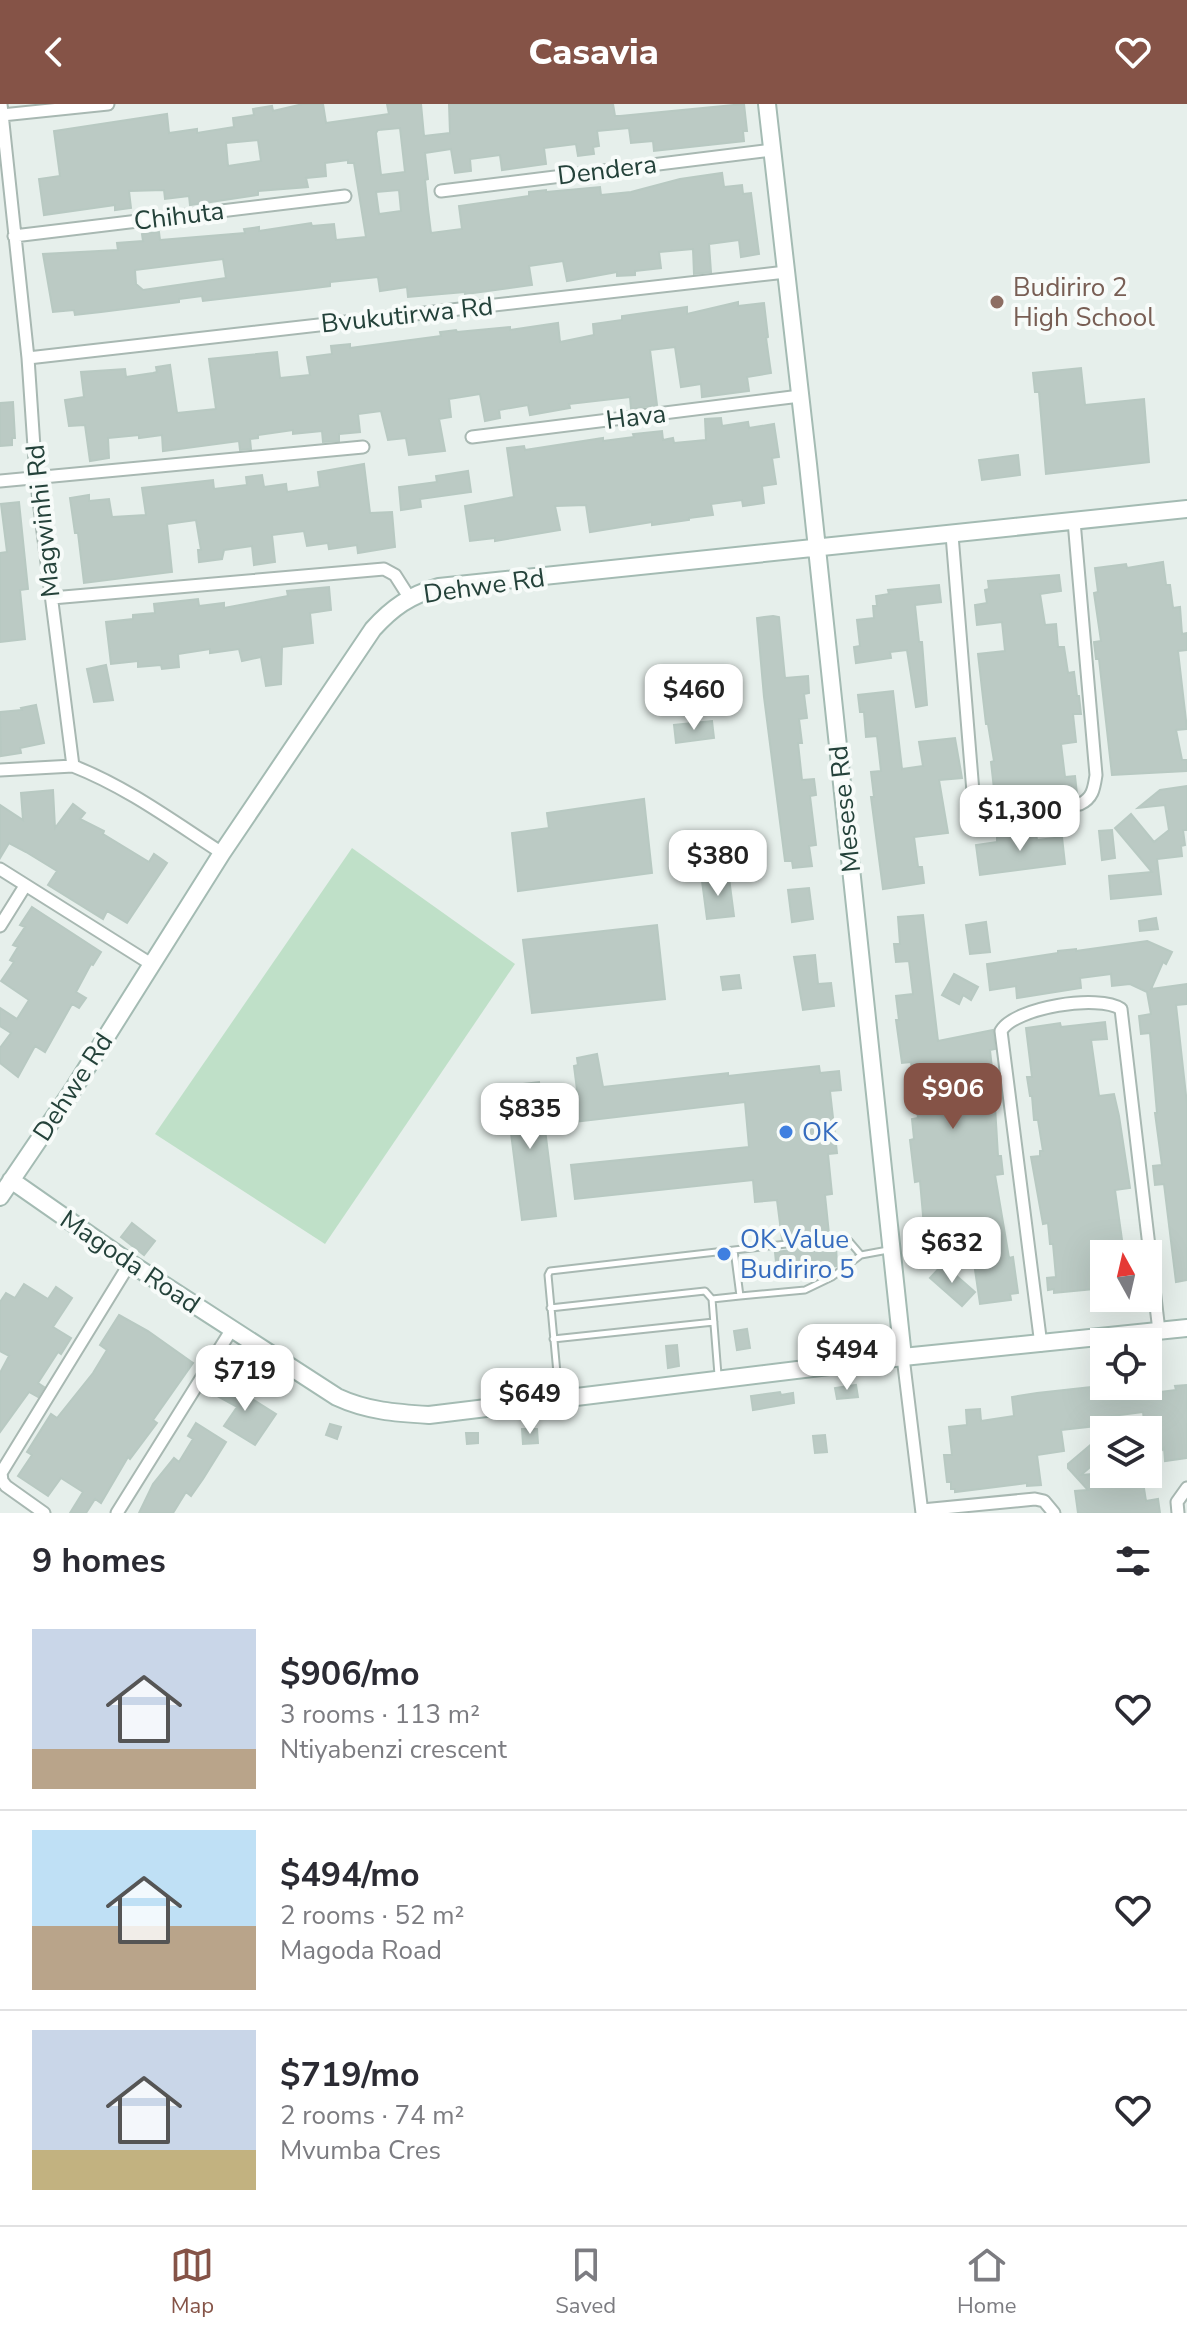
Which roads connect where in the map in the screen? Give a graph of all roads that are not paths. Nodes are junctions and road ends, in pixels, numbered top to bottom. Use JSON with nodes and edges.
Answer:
{"nodes":[{"id":1,"x":108,"y":104,"type":"edge"},
{"id":2,"x":767,"y":104,"type":"edge"},
{"id":3,"x":2,"y":110,"type":"edge"},
{"id":4,"x":772,"y":150,"type":"junction"},
{"id":5,"x":441,"y":191,"type":"dead end"},
{"id":6,"x":345,"y":196,"type":"dead end"},
{"id":7,"x":14,"y":236,"type":"junction"},
{"id":8,"x":786,"y":272,"type":"junction"},
{"id":9,"x":28,"y":358,"type":"junction"},
{"id":10,"x":800,"y":396,"type":"junction"},
{"id":11,"x":472,"y":437,"type":"dead end"},
{"id":12,"x":363,"y":447,"type":"dead end"},
{"id":13,"x":36,"y":477,"type":"junction"},
{"id":14,"x":0,"y":481,"type":"edge"},
{"id":15,"x":1187,"y":509,"type":"edge"},
{"id":16,"x":1074,"y":521,"type":"junction"},
{"id":17,"x":952,"y":535,"type":"junction"},
{"id":18,"x":816,"y":548,"type":"junction"},
{"id":19,"x":409,"y":597,"type":"junction"},
{"id":20,"x":52,"y":598,"type":"junction"},
{"id":21,"x":73,"y":766,"type":"junction"},
{"id":22,"x":0,"y":770,"type":"edge"},
{"id":23,"x":222,"y":853,"type":"junction"},
{"id":24,"x":0,"y":869,"type":"edge"},
{"id":25,"x":25,"y":886,"type":"junction"},
{"id":26,"x":0,"y":926,"type":"edge"},
{"id":27,"x":151,"y":964,"type":"junction"},
{"id":28,"x":11,"y":1180,"type":"junction"},
{"id":29,"x":0,"y":1197,"type":"edge"},
{"id":30,"x":893,"y":1249,"type":"junction"},
{"id":31,"x":734,"y":1250,"type":"junction"},
{"id":32,"x":861,"y":1255,"type":"junction"},
{"id":33,"x":130,"y":1263,"type":"junction"},
{"id":34,"x":740,"y":1296,"type":"junction"},
{"id":35,"x":712,"y":1299,"type":"junction"},
{"id":36,"x":550,"y":1308,"type":"junction"},
{"id":37,"x":714,"y":1322,"type":"junction"},
{"id":38,"x":1159,"y":1328,"type":"edge"},
{"id":39,"x":1187,"y":1328,"type":"edge"},
{"id":40,"x":232,"y":1329,"type":"junction"},
{"id":41,"x":1162,"y":1331,"type":"edge"},
{"id":42,"x":553,"y":1339,"type":"junction"},
{"id":43,"x":1090,"y":1339,"type":"edge"},
{"id":44,"x":1041,"y":1345,"type":"junction"},
{"id":45,"x":903,"y":1357,"type":"junction"},
{"id":46,"x":719,"y":1381,"type":"junction"},
{"id":47,"x":560,"y":1400,"type":"junction"},
{"id":48,"x":1187,"y":1488,"type":"edge"},
{"id":49,"x":922,"y":1511,"type":"edge"},
{"id":50,"x":44,"y":1513,"type":"edge"},
{"id":51,"x":117,"y":1513,"type":"edge"},
{"id":52,"x":1054,"y":1513,"type":"edge"},
{"id":53,"x":1178,"y":1513,"type":"edge"}],
"edges":[{"from":1,"to":3,"type":"street"},
{"from":2,"to":4,"type":"street","name":"Mesese Rd"},
{"from":3,"to":7,"type":"street","name":"Magwinhi Rd"},
{"from":4,"to":5,"type":"street","name":"Dendera"},
{"from":4,"to":8,"type":"street","name":"Mesese Rd"},
{"from":6,"to":7,"type":"street","name":"Chihuta"},
{"from":7,"to":9,"type":"street","name":"Magwinhi Rd"},
{"from":8,"to":9,"type":"street","name":"Bvukutirwa Rd"},
{"from":8,"to":10,"type":"street","name":"Mesese Rd"},
{"from":9,"to":13,"type":"street","name":"Magwinhi Rd"},
{"from":10,"to":11,"type":"street","name":"Hava"},
{"from":10,"to":18,"type":"street","name":"Mesese Rd"},
{"from":12,"to":13,"type":"street"},
{"from":13,"to":14,"type":"street"},
{"from":13,"to":20,"type":"street","name":"Magwinhi Rd"},
{"from":15,"to":16,"type":"street","name":"Dehwe Rd"},
{"from":16,"to":17,"type":"street","name":"Dehwe Rd"},
{"from":16,"to":17,"type":"street"},
{"from":17,"to":18,"type":"street","name":"Dehwe Rd"},
{"from":18,"to":19,"type":"street","name":"Dehwe Rd"},
{"from":18,"to":30,"type":"street","name":"Mesese Rd"},
{"from":19,"to":20,"type":"street"},
{"from":19,"to":23,"type":"street","name":"Dehwe Rd"},
{"from":20,"to":21,"type":"street","name":"Magwinhi Rd"},
{"from":21,"to":22,"type":"street"},
{"from":21,"to":23,"type":"street"},
{"from":23,"to":27,"type":"street","name":"Dehwe Rd"},
{"from":24,"to":25,"type":"street"},
{"from":25,"to":26,"type":"street"},
{"from":25,"to":27,"type":"street"},
{"from":27,"to":28,"type":"street","name":"Dehwe Rd"},
{"from":28,"to":29,"type":"street","name":"Dehwe Rd"},
{"from":28,"to":33,"type":"street","name":"Magoda Road"},
{"from":30,"to":32,"type":"lane"},
{"from":30,"to":45,"type":"street","name":"Mesese Rd"},
{"from":31,"to":32,"type":"lane"},
{"from":31,"to":34,"type":"lane"},
{"from":31,"to":36,"type":"lane"},
{"from":32,"to":34,"type":"lane"},
{"from":33,"to":40,"type":"street","name":"Magoda Road"},
{"from":33,"to":50,"type":"street"},
{"from":34,"to":35,"type":"lane"},
{"from":35,"to":36,"type":"lane"},
{"from":35,"to":37,"type":"lane"},
{"from":36,"to":42,"type":"lane"},
{"from":37,"to":42,"type":"lane"},
{"from":37,"to":46,"type":"lane"},
{"from":38,"to":44,"type":"street"},
{"from":39,"to":41,"type":"street","name":"Magoda Road"},
{"from":40,"to":47,"type":"street","name":"Magoda Road"},
{"from":40,"to":51,"type":"street"},
{"from":42,"to":47,"type":"lane"},
{"from":43,"to":44,"type":"street","name":"Magoda Road"},
{"from":44,"to":45,"type":"street","name":"Magoda Road"},
{"from":45,"to":46,"type":"street","name":"Magoda Road"},
{"from":45,"to":49,"type":"street","name":"Mesese Rd"},
{"from":46,"to":47,"type":"street","name":"Magoda Road"},
{"from":48,"to":53,"type":"street"},
{"from":49,"to":52,"type":"street"}]}
